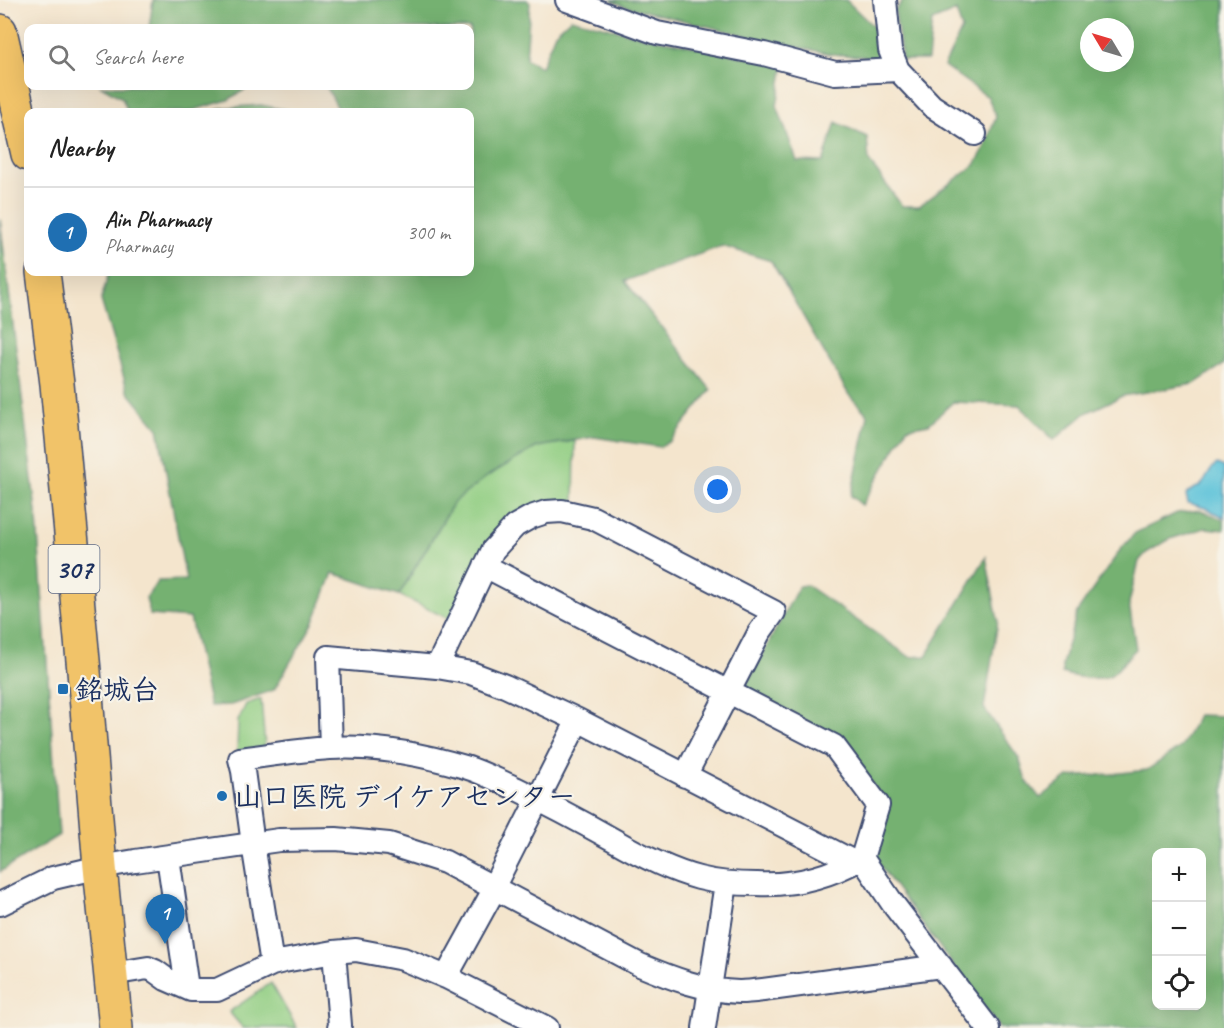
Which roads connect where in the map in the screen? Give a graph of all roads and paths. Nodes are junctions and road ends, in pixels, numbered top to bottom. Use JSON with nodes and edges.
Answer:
{"nodes":[{"id":1,"x":567,"y":0,"type":"edge"},
{"id":2,"x":885,"y":0,"type":"edge"},
{"id":3,"x":0,"y":31,"type":"edge"},
{"id":4,"x":898,"y":70,"type":"junction"},
{"id":5,"x":975,"y":134,"type":"dead end"},
{"id":6,"x":24,"y":136,"type":"edge"},
{"id":7,"x":44,"y":276,"type":"edge"},
{"id":8,"x":485,"y":566,"type":"junction"},
{"id":9,"x":437,"y":667,"type":"junction"},
{"id":10,"x":728,"y":692,"type":"junction"},
{"id":11,"x":578,"y":720,"type":"junction"},
{"id":12,"x":331,"y":748,"type":"junction"},
{"id":13,"x":685,"y":776,"type":"junction"},
{"id":14,"x":539,"y":800,"type":"junction"},
{"id":15,"x":252,"y":844,"type":"junction"},
{"id":16,"x":168,"y":857,"type":"junction"},
{"id":17,"x":858,"y":860,"type":"junction"},
{"id":18,"x":100,"y":867,"type":"junction"},
{"id":19,"x":726,"y":884,"type":"junction"},
{"id":20,"x":494,"y":888,"type":"junction"},
{"id":21,"x":0,"y":904,"type":"edge"},
{"id":22,"x":334,"y":952,"type":"junction"},
{"id":23,"x":272,"y":964,"type":"junction"},
{"id":24,"x":941,"y":966,"type":"junction"},
{"id":25,"x":111,"y":974,"type":"junction"},
{"id":26,"x":446,"y":977,"type":"junction"},
{"id":27,"x":187,"y":988,"type":"junction"},
{"id":28,"x":711,"y":988,"type":"junction"},
{"id":29,"x":341,"y":1027,"type":"edge"},
{"id":30,"x":116,"y":1028,"type":"edge"},
{"id":31,"x":547,"y":1028,"type":"edge"},
{"id":32,"x":704,"y":1028,"type":"edge"},
{"id":33,"x":988,"y":1028,"type":"edge"}],
"edges":[{"from":1,"to":4,"type":"street"},
{"from":2,"to":4,"type":"street"},
{"from":3,"to":6,"type":"highway"},
{"from":4,"to":5,"type":"street"},
{"from":7,"to":18,"type":"highway","number":"307"},
{"from":8,"to":9,"type":"street"},
{"from":8,"to":10,"type":"street"},
{"from":8,"to":10,"type":"street"},
{"from":9,"to":11,"type":"street"},
{"from":9,"to":12,"type":"street"},
{"from":10,"to":13,"type":"street"},
{"from":10,"to":17,"type":"street"},
{"from":11,"to":13,"type":"street"},
{"from":11,"to":14,"type":"street"},
{"from":12,"to":14,"type":"street"},
{"from":12,"to":15,"type":"street"},
{"from":13,"to":17,"type":"street"},
{"from":14,"to":19,"type":"street"},
{"from":14,"to":20,"type":"street"},
{"from":15,"to":16,"type":"street"},
{"from":15,"to":20,"type":"street"},
{"from":15,"to":23,"type":"street"},
{"from":16,"to":18,"type":"street"},
{"from":16,"to":27,"type":"street"},
{"from":17,"to":19,"type":"street"},
{"from":17,"to":24,"type":"street"},
{"from":18,"to":21,"type":"street"},
{"from":18,"to":25,"type":"highway","number":"307"},
{"from":19,"to":28,"type":"street"},
{"from":20,"to":26,"type":"street"},
{"from":20,"to":28,"type":"street"},
{"from":22,"to":23,"type":"street"},
{"from":22,"to":26,"type":"street"},
{"from":22,"to":29,"type":"street"},
{"from":23,"to":27,"type":"street"},
{"from":24,"to":28,"type":"street"},
{"from":24,"to":33,"type":"street"},
{"from":25,"to":27,"type":"street"},
{"from":25,"to":30,"type":"highway","number":"307"},
{"from":26,"to":31,"type":"street"},
{"from":28,"to":32,"type":"street"}]}
